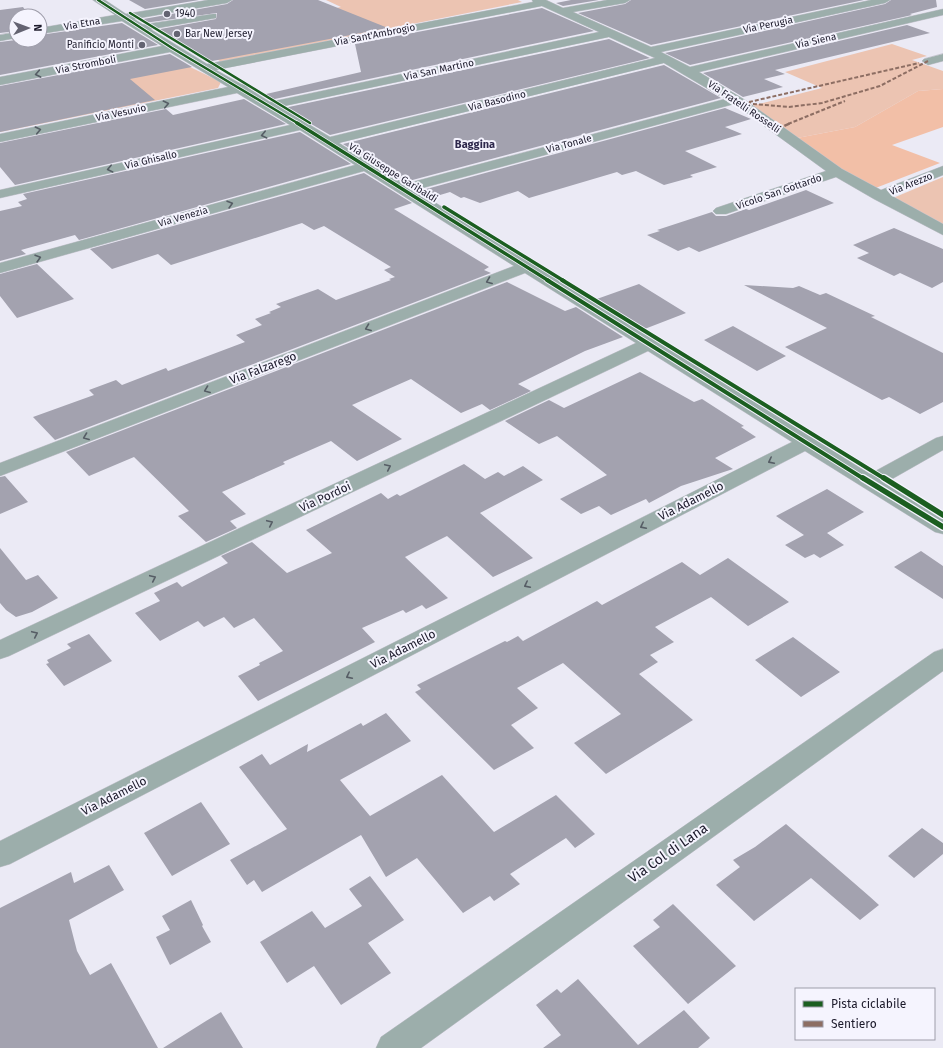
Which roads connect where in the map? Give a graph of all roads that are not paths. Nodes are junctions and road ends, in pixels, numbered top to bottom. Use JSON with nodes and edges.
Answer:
{"nodes":[{"id":1,"x":98,"y":0,"type":"edge"},
{"id":2,"x":227,"y":0,"type":"edge"},
{"id":3,"x":625,"y":0,"type":"edge"},
{"id":4,"x":885,"y":0,"type":"edge"},
{"id":5,"x":540,"y":1,"type":"edge"},
{"id":6,"x":563,"y":11,"type":"junction"},
{"id":7,"x":943,"y":12,"type":"edge"},
{"id":8,"x":214,"y":16,"type":"dead end"},
{"id":9,"x":124,"y":17,"type":"junction"},
{"id":10,"x":141,"y":28,"type":"junction"},
{"id":11,"x":48,"y":30,"type":"edge"},
{"id":12,"x":610,"y":33,"type":"junction"},
{"id":13,"x":172,"y":48,"type":"junction"},
{"id":14,"x":650,"y":51,"type":"junction"},
{"id":15,"x":943,"y":57,"type":"edge"},
{"id":16,"x":666,"y":59,"type":"junction"},
{"id":17,"x":928,"y":61,"type":"dead end"},
{"id":18,"x":206,"y":68,"type":"junction"},
{"id":19,"x":689,"y":71,"type":"junction"},
{"id":20,"x":0,"y":81,"type":"edge"},
{"id":21,"x":242,"y":88,"type":"junction"},
{"id":22,"x":735,"y":100,"type":"junction"},
{"id":23,"x":269,"y":106,"type":"junction"},
{"id":24,"x":302,"y":126,"type":"junction"},
{"id":25,"x":0,"y":138,"type":"edge"},
{"id":26,"x":328,"y":142,"type":"junction"},
{"id":27,"x":366,"y":166,"type":"junction"},
{"id":28,"x":943,"y":170,"type":"edge"},
{"id":29,"x":837,"y":172,"type":"junction"},
{"id":30,"x":402,"y":189,"type":"junction"},
{"id":31,"x":0,"y":194,"type":"edge"},
{"id":32,"x":879,"y":196,"type":"junction"},
{"id":33,"x":721,"y":211,"type":"dead end"},
{"id":34,"x":943,"y":230,"type":"edge"},
{"id":35,"x":525,"y":267,"type":"junction"},
{"id":36,"x":0,"y":268,"type":"edge"},
{"id":37,"x":649,"y":344,"type":"junction"},
{"id":38,"x":943,"y":442,"type":"edge"},
{"id":39,"x":806,"y":443,"type":"junction"},
{"id":40,"x":0,"y":470,"type":"edge"},
{"id":41,"x":870,"y":483,"type":"junction"},
{"id":42,"x":943,"y":527,"type":"edge"},
{"id":43,"x":0,"y":650,"type":"edge"},
{"id":44,"x":943,"y":658,"type":"edge"},
{"id":45,"x":0,"y":855,"type":"edge"},
{"id":46,"x":393,"y":1048,"type":"edge"}],
"edges":[{"from":1,"to":9,"type":"street","name":"Via Giuseppe Garibaldi"},
{"from":2,"to":9,"type":"street","name":"Via Etna"},
{"from":3,"to":6,"type":"street"},
{"from":4,"to":14,"type":"street","name":"Via Perugia"},
{"from":5,"to":6,"type":"street","name":"Via Fratelli Rosselli"},
{"from":5,"to":18,"type":"street","name":"Via Sant'Ambrogio"},
{"from":6,"to":12,"type":"street","name":"Via Fratelli Rosselli"},
{"from":7,"to":19,"type":"street","name":"Via Siena"},
{"from":8,"to":10,"type":"lane"},
{"from":9,"to":10,"type":"street","name":"Via Giuseppe Garibaldi"},
{"from":9,"to":11,"type":"street","name":"Via Etna"},
{"from":10,"to":13,"type":"street","name":"Via Giuseppe Garibaldi"},
{"from":12,"to":14,"type":"street","name":"Via Fratelli Rosselli"},
{"from":12,"to":23,"type":"street","name":"Via San Martino"},
{"from":13,"to":18,"type":"street","name":"Via Giuseppe Garibaldi"},
{"from":13,"to":20,"type":"street","name":"Via Stromboli","one_way":true},
{"from":14,"to":16,"type":"street","name":"Via Fratelli Rosselli"},
{"from":15,"to":17,"type":"street"},
{"from":16,"to":19,"type":"street","name":"Via Fratelli Rosselli"},
{"from":16,"to":26,"type":"street","name":"Via Basodino"},
{"from":18,"to":21,"type":"street","name":"Via Giuseppe Garibaldi"},
{"from":19,"to":22,"type":"street","name":"Via Fratelli Rosselli"},
{"from":21,"to":23,"type":"street","name":"Via Giuseppe Garibaldi"},
{"from":25,"to":21,"type":"street","name":"Via Vesuvio","one_way":true},
{"from":22,"to":29,"type":"street","name":"Via Fratelli Rosselli"},
{"from":22,"to":30,"type":"street","name":"Via Tonale"},
{"from":23,"to":24,"type":"street","name":"Via Giuseppe Garibaldi"},
{"from":24,"to":26,"type":"street","name":"Via Giuseppe Garibaldi"},
{"from":24,"to":31,"type":"street","name":"Via Ghisallo","one_way":true},
{"from":26,"to":27,"type":"street","name":"Via Giuseppe Garibaldi"},
{"from":27,"to":30,"type":"street","name":"Via Giuseppe Garibaldi"},
{"from":36,"to":27,"type":"street","name":"Via Venezia","one_way":true},
{"from":28,"to":32,"type":"street","name":"Via Arezzo"},
{"from":29,"to":32,"type":"street","name":"Via Fratelli Rosselli"},
{"from":29,"to":33,"type":"street","name":"Vicolo San Gottardo"},
{"from":30,"to":35,"type":"street","name":"Via Giuseppe Garibaldi"},
{"from":32,"to":34,"type":"street","name":"Via Fratelli Rosselli"},
{"from":35,"to":37,"type":"street","name":"Via Giuseppe Garibaldi"},
{"from":35,"to":40,"type":"street","name":"Via Falzarego","one_way":true},
{"from":37,"to":39,"type":"street","name":"Via Giuseppe Garibaldi"},
{"from":43,"to":37,"type":"street","name":"Via Pordoi","one_way":true},
{"from":38,"to":41,"type":"street"},
{"from":39,"to":41,"type":"street","name":"Via Giuseppe Garibaldi"},
{"from":39,"to":45,"type":"street","name":"Via Adamello","one_way":true},
{"from":41,"to":42,"type":"street","name":"Via Giuseppe Garibaldi"},
{"from":44,"to":46,"type":"street","name":"Via Col di Lana"}]}
